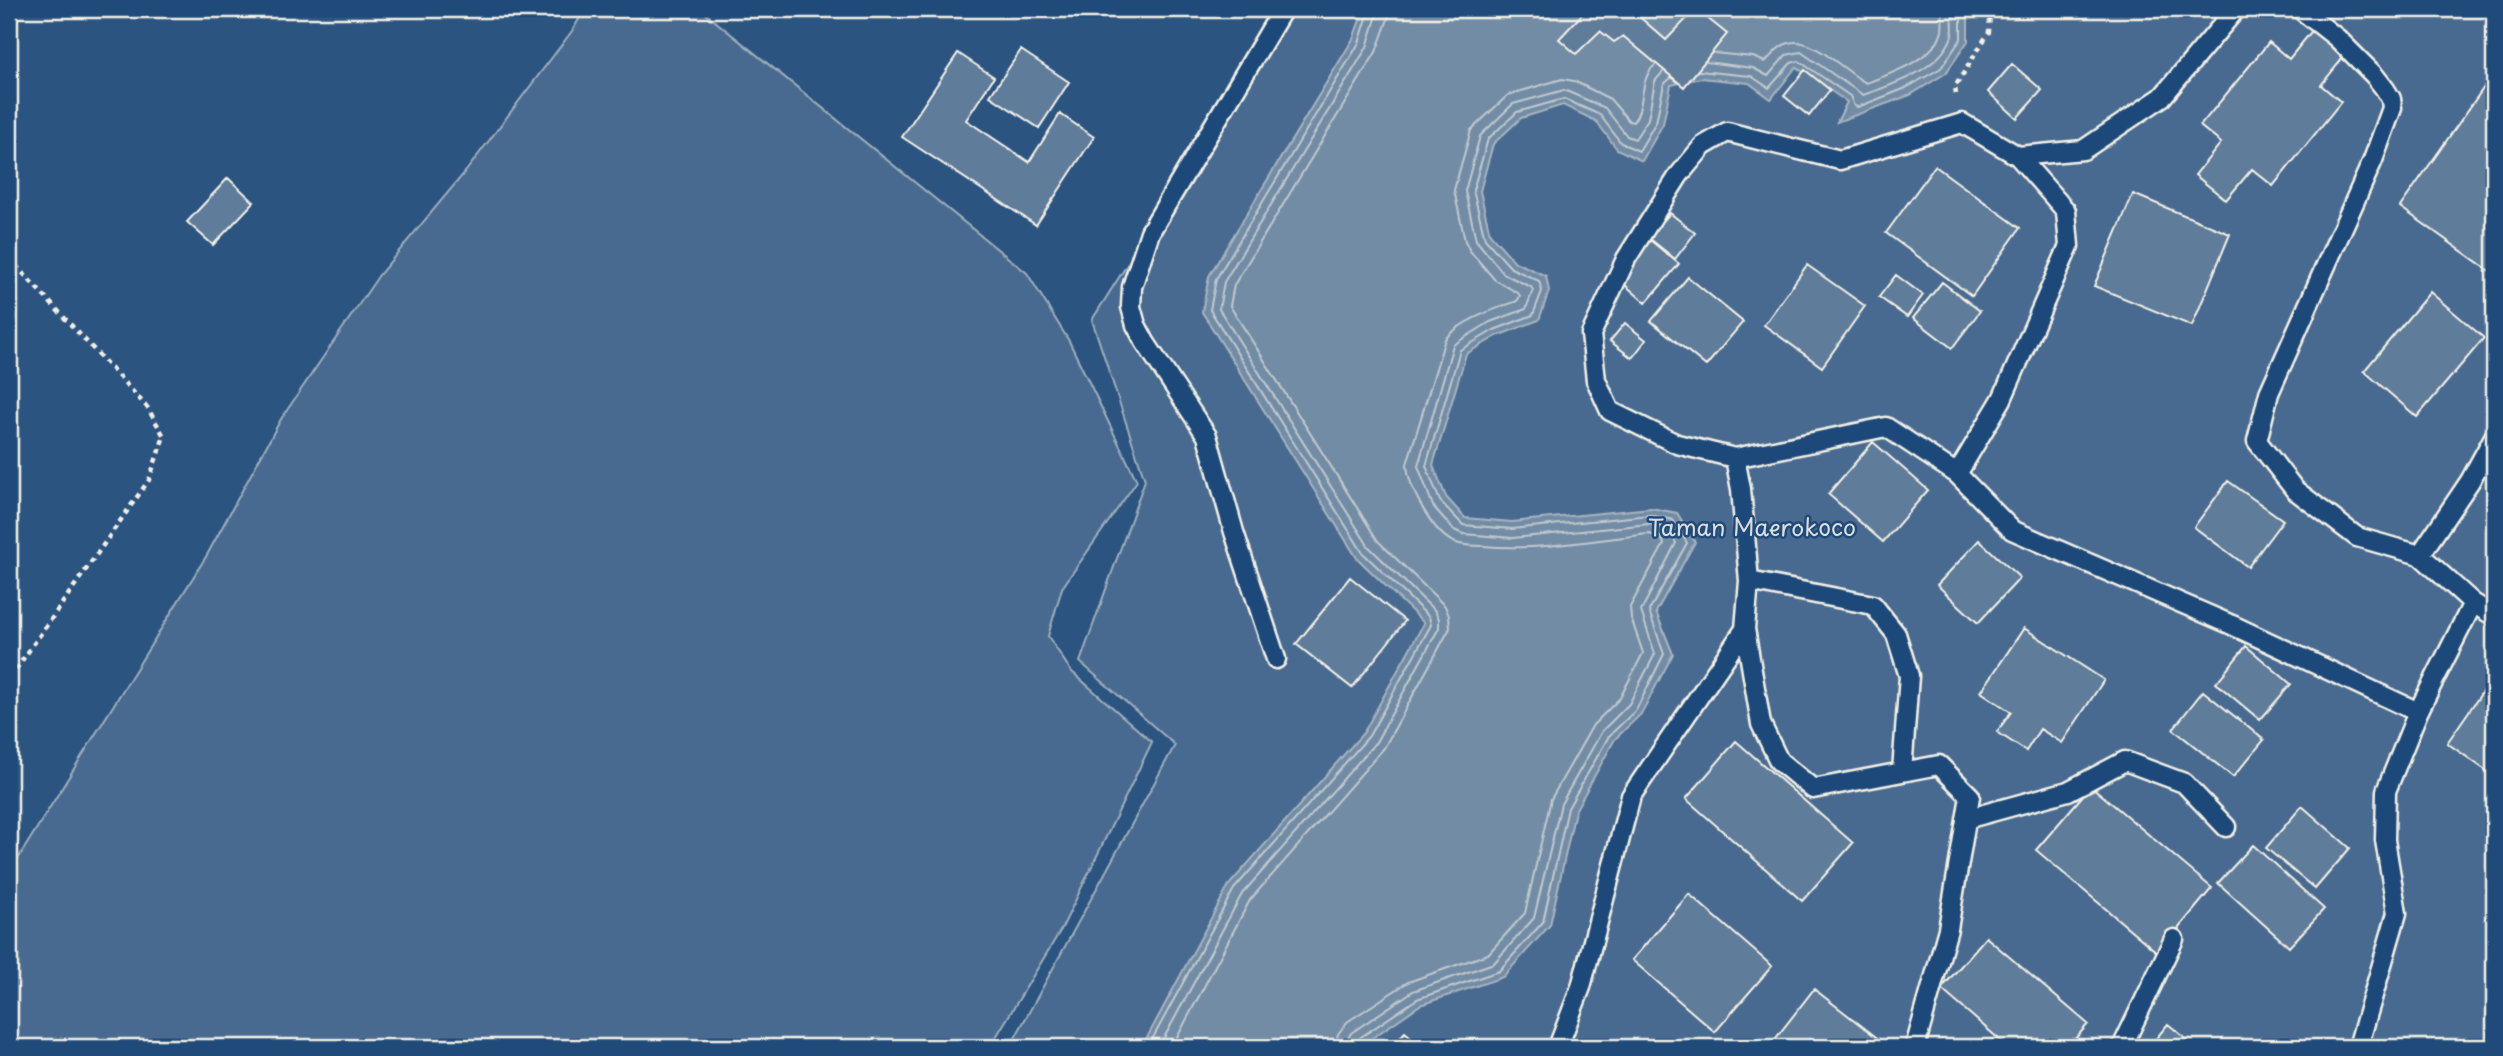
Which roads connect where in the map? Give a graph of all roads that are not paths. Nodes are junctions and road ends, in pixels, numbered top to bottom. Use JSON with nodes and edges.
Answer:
{"nodes":[{"id":1,"x":1283,"y":9,"type":"edge"},
{"id":2,"x":2236,"y":9,"type":"edge"},
{"id":3,"x":2300,"y":9,"type":"edge"},
{"id":4,"x":2018,"y":156,"type":"junction"},
{"id":5,"x":2494,"y":437,"type":"edge"},
{"id":6,"x":1735,"y":458,"type":"junction"},
{"id":7,"x":1957,"y":474,"type":"junction"},
{"id":8,"x":2420,"y":555,"type":"junction"},
{"id":9,"x":1749,"y":581,"type":"junction"},
{"id":10,"x":2473,"y":603,"type":"junction"},
{"id":11,"x":2494,"y":616,"type":"edge"},
{"id":12,"x":1745,"y":629,"type":"junction"},
{"id":13,"x":1276,"y":659,"type":"dead end"},
{"id":14,"x":2418,"y":712,"type":"junction"},
{"id":15,"x":1902,"y":772,"type":"junction"},
{"id":16,"x":1966,"y":819,"type":"junction"},
{"id":17,"x":2226,"y":827,"type":"dead end"},
{"id":18,"x":2174,"y":939,"type":"dead end"},
{"id":19,"x":1558,"y":1047,"type":"edge"},
{"id":20,"x":1915,"y":1047,"type":"edge"},
{"id":21,"x":2122,"y":1047,"type":"edge"},
{"id":22,"x":2358,"y":1047,"type":"edge"}],
"edges":[{"from":1,"to":13,"type":"lane"},
{"from":2,"to":4,"type":"lane"},
{"from":3,"to":8,"type":"lane"},
{"from":4,"to":6,"type":"lane"},
{"from":4,"to":7,"type":"lane"},
{"from":5,"to":8,"type":"lane"},
{"from":6,"to":7,"type":"lane"},
{"from":6,"to":9,"type":"lane"},
{"from":7,"to":14,"type":"lane"},
{"from":8,"to":10,"type":"lane"},
{"from":9,"to":12,"type":"lane"},
{"from":9,"to":15,"type":"lane"},
{"from":10,"to":11,"type":"lane"},
{"from":10,"to":14,"type":"lane"},
{"from":12,"to":15,"type":"lane"},
{"from":12,"to":19,"type":"lane"},
{"from":14,"to":22,"type":"lane"},
{"from":15,"to":16,"type":"lane"},
{"from":16,"to":17,"type":"lane"},
{"from":16,"to":20,"type":"lane"},
{"from":18,"to":21,"type":"lane"}]}
